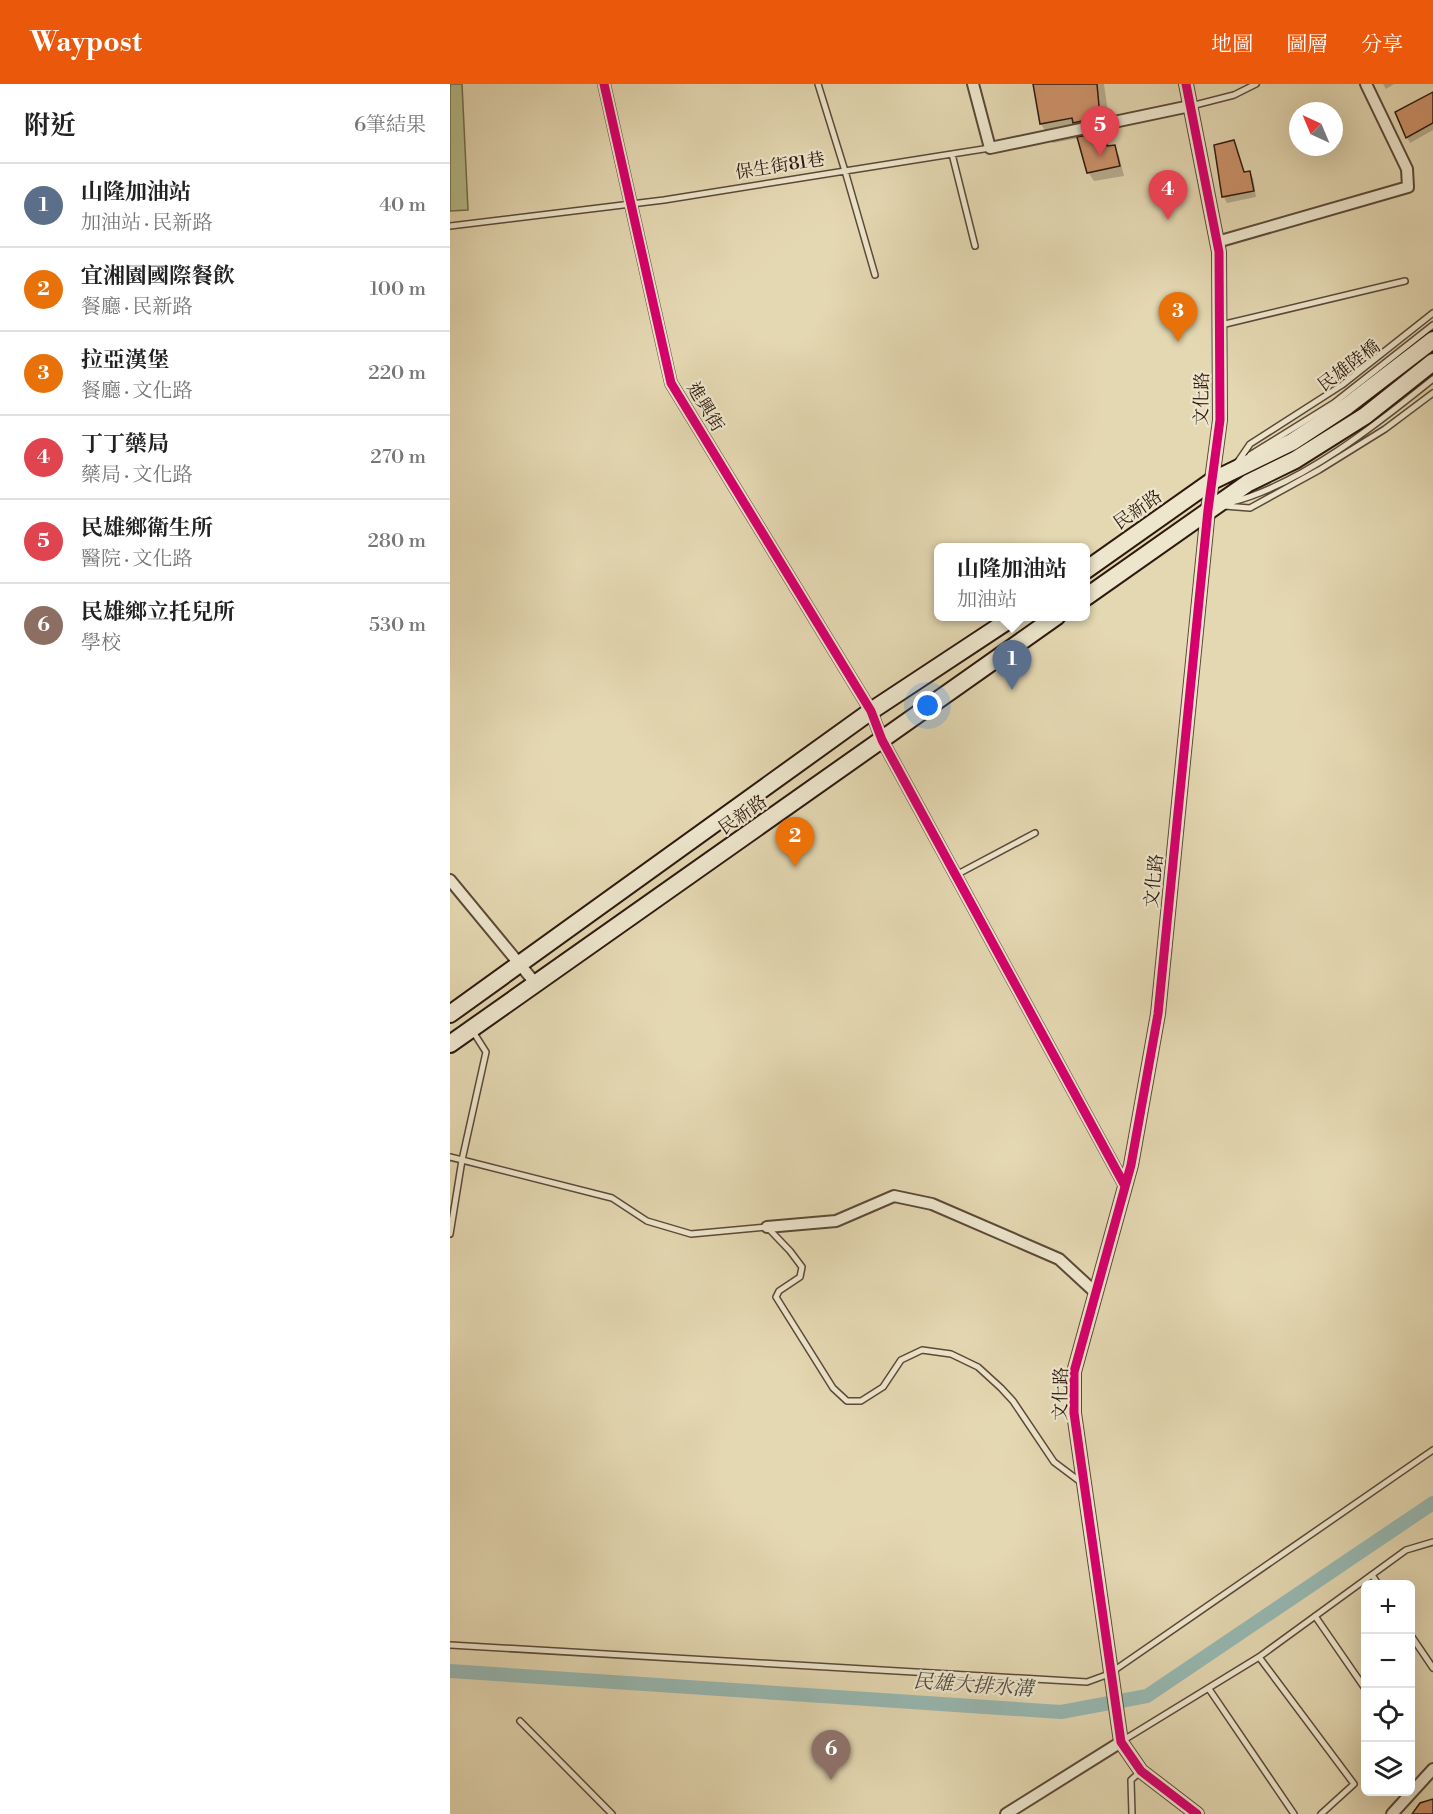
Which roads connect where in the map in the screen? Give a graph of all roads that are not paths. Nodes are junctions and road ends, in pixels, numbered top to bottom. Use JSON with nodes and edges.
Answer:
{"nodes":[{"id":1,"x":604,"y":84,"type":"edge"},
{"id":2,"x":818,"y":84,"type":"edge"},
{"id":3,"x":973,"y":84,"type":"edge"},
{"id":4,"x":1186,"y":84,"type":"edge"},
{"id":5,"x":1256,"y":84,"type":"edge"},
{"id":6,"x":1365,"y":84,"type":"edge"},
{"id":7,"x":1190,"y":106,"type":"junction"},
{"id":8,"x":990,"y":148,"type":"junction"},
{"id":9,"x":952,"y":154,"type":"junction"},
{"id":10,"x":845,"y":171,"type":"junction"},
{"id":11,"x":629,"y":202,"type":"junction"},
{"id":12,"x":450,"y":226,"type":"edge"},
{"id":13,"x":1217,"y":242,"type":"junction"},
{"id":14,"x":975,"y":246,"type":"dead end"},
{"id":15,"x":875,"y":275,"type":"dead end"},
{"id":16,"x":1405,"y":280,"type":"dead end"},
{"id":17,"x":1433,"y":313,"type":"edge"},
{"id":18,"x":1433,"y":325,"type":"edge"},
{"id":19,"x":1219,"y":326,"type":"junction"},
{"id":20,"x":1433,"y":340,"type":"edge"},
{"id":21,"x":1433,"y":362,"type":"edge"},
{"id":22,"x":1433,"y":379,"type":"edge"},
{"id":23,"x":1433,"y":393,"type":"edge"},
{"id":24,"x":1288,"y":438,"type":"junction"},
{"id":25,"x":1299,"y":465,"type":"junction"},
{"id":26,"x":1233,"y":469,"type":"junction"},
{"id":27,"x":1212,"y":481,"type":"junction"},
{"id":28,"x":1212,"y":508,"type":"junction"},
{"id":29,"x":1090,"y":567,"type":"edge"},
{"id":30,"x":1090,"y":594,"type":"edge"},
{"id":31,"x":1007,"y":621,"type":"edge"},
{"id":32,"x":1050,"y":621,"type":"edge"},
{"id":33,"x":871,"y":711,"type":"junction"},
{"id":34,"x":882,"y":740,"type":"junction"},
{"id":35,"x":1035,"y":833,"type":"dead end"},
{"id":36,"x":956,"y":875,"type":"junction"},
{"id":37,"x":450,"y":880,"type":"edge"},
{"id":38,"x":521,"y":964,"type":"junction"},
{"id":39,"x":536,"y":984,"type":"junction"},
{"id":40,"x":450,"y":1014,"type":"edge"},
{"id":41,"x":471,"y":1029,"type":"junction"},
{"id":42,"x":450,"y":1044,"type":"edge"},
{"id":43,"x":450,"y":1157,"type":"edge"},
{"id":44,"x":462,"y":1160,"type":"junction"},
{"id":45,"x":1125,"y":1186,"type":"junction"},
{"id":46,"x":767,"y":1227,"type":"junction"},
{"id":47,"x":450,"y":1234,"type":"edge"},
{"id":48,"x":1096,"y":1293,"type":"junction"},
{"id":49,"x":1433,"y":1450,"type":"edge"},
{"id":50,"x":1083,"y":1484,"type":"junction"},
{"id":51,"x":1433,"y":1542,"type":"edge"},
{"id":52,"x":1372,"y":1575,"type":"junction"},
{"id":53,"x":1375,"y":1580,"type":"edge"},
{"id":54,"x":1315,"y":1616,"type":"junction"},
{"id":55,"x":1415,"y":1641,"type":"edge"},
{"id":56,"x":450,"y":1645,"type":"edge"},
{"id":57,"x":1259,"y":1657,"type":"junction"},
{"id":58,"x":1433,"y":1668,"type":"edge"},
{"id":59,"x":1109,"y":1674,"type":"junction"},
{"id":60,"x":1364,"y":1688,"type":"edge"},
{"id":61,"x":1209,"y":1689,"type":"junction"},
{"id":62,"x":520,"y":1721,"type":"dead end"},
{"id":63,"x":1120,"y":1742,"type":"junction"},
{"id":64,"x":1433,"y":1768,"type":"edge"},
{"id":65,"x":1141,"y":1771,"type":"junction"},
{"id":66,"x":612,"y":1814,"type":"edge"},
{"id":67,"x":1006,"y":1814,"type":"edge"},
{"id":68,"x":1132,"y":1814,"type":"edge"},
{"id":69,"x":1197,"y":1814,"type":"edge"},
{"id":70,"x":1294,"y":1814,"type":"edge"},
{"id":71,"x":1321,"y":1814,"type":"edge"},
{"id":72,"x":1392,"y":1814,"type":"edge"}],
"edges":[{"from":1,"to":11,"type":"street","name":"進興街"},
{"from":2,"to":10,"type":"lane","name":"保生街81巷"},
{"from":3,"to":8,"type":"street"},
{"from":4,"to":7,"type":"street","name":"文化路"},
{"from":5,"to":7,"type":"lane"},
{"from":6,"to":13,"type":"street"},
{"from":7,"to":8,"type":"street"},
{"from":7,"to":13,"type":"street","name":"文化路"},
{"from":8,"to":9,"type":"lane"},
{"from":9,"to":10,"type":"lane"},
{"from":9,"to":14,"type":"lane"},
{"from":10,"to":11,"type":"lane","name":"保生街81巷"},
{"from":10,"to":15,"type":"lane"},
{"from":11,"to":12,"type":"lane","name":"保生街81巷"},
{"from":11,"to":33,"type":"street","name":"進興街"},
{"from":13,"to":19,"type":"street","name":"文化路"},
{"from":16,"to":19,"type":"lane"},
{"from":17,"to":26,"type":"lane"},
{"from":18,"to":24,"type":"lane","name":"民雄陸橋"},
{"from":19,"to":27,"type":"street","name":"文化路"},
{"from":20,"to":24,"type":"main road","name":"民雄陸橋"},
{"from":21,"to":25,"type":"main road"},
{"from":22,"to":25,"type":"lane"},
{"from":23,"to":28,"type":"lane"},
{"from":24,"to":26,"type":"main road","name":"民新路"},
{"from":25,"to":28,"type":"main road"},
{"from":26,"to":27,"type":"main road","name":"民新路"},
{"from":27,"to":28,"type":"street","name":"文化路"},
{"from":27,"to":29,"type":"main road","name":"民新路"},
{"from":28,"to":30,"type":"main road"},
{"from":28,"to":45,"type":"street","name":"文化路"},
{"from":31,"to":33,"type":"main road","name":"民新路"},
{"from":32,"to":34,"type":"main road","name":"民新路"},
{"from":33,"to":34,"type":"street","name":"進興街"},
{"from":33,"to":38,"type":"main road","name":"民新路"},
{"from":34,"to":36,"type":"street","name":"進興街"},
{"from":34,"to":39,"type":"main road","name":"民新路"},
{"from":35,"to":36,"type":"lane"},
{"from":36,"to":45,"type":"street","name":"進興街"},
{"from":37,"to":38,"type":"street"},
{"from":38,"to":39,"type":"street"},
{"from":38,"to":40,"type":"main road","name":"民新路"},
{"from":39,"to":41,"type":"main road","name":"民新路"},
{"from":41,"to":42,"type":"main road","name":"民新路"},
{"from":41,"to":44,"type":"lane"},
{"from":43,"to":44,"type":"lane"},
{"from":44,"to":46,"type":"lane"},
{"from":44,"to":47,"type":"lane"},
{"from":45,"to":48,"type":"street","name":"文化路"},
{"from":46,"to":48,"type":"street"},
{"from":46,"to":50,"type":"lane"},
{"from":48,"to":50,"type":"street","name":"文化路"},
{"from":49,"to":59,"type":"lane"},
{"from":50,"to":59,"type":"street","name":"文化路"},
{"from":51,"to":52,"type":"lane"},
{"from":52,"to":53,"type":"lane"},
{"from":52,"to":54,"type":"lane"},
{"from":54,"to":57,"type":"lane"},
{"from":54,"to":60,"type":"lane"},
{"from":55,"to":58,"type":"lane"},
{"from":56,"to":59,"type":"lane"},
{"from":57,"to":61,"type":"lane"},
{"from":57,"to":71,"type":"lane"},
{"from":59,"to":63,"type":"street","name":"文化路"},
{"from":61,"to":63,"type":"lane"},
{"from":61,"to":70,"type":"lane"},
{"from":62,"to":66,"type":"lane"},
{"from":63,"to":65,"type":"street"},
{"from":63,"to":67,"type":"street"},
{"from":64,"to":72,"type":"street"},
{"from":65,"to":68,"type":"lane"},
{"from":65,"to":69,"type":"street"}]}
